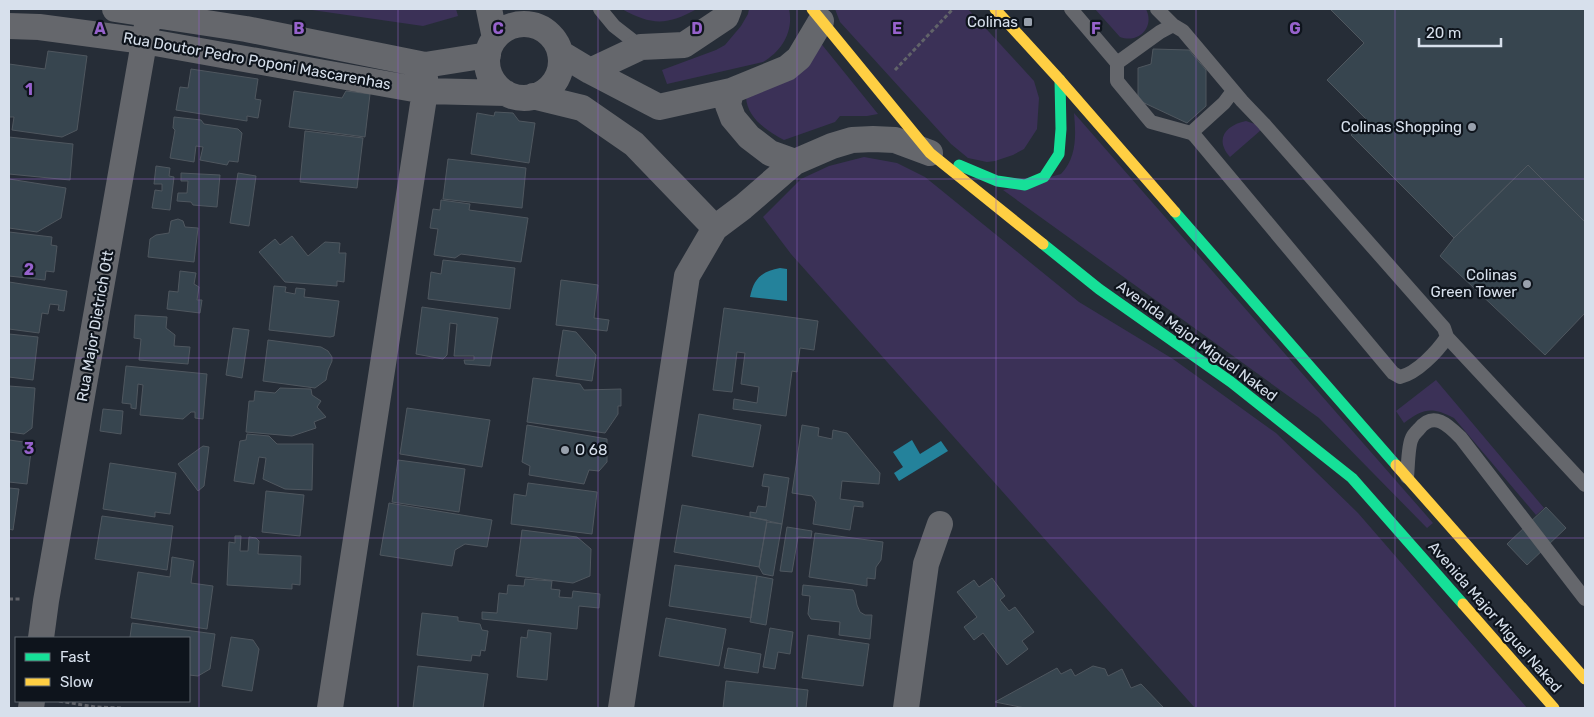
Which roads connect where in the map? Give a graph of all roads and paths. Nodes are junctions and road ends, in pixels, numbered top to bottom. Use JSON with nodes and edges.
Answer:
{"nodes":[{"id":1,"x":114,"y":9,"type":"edge"},
{"id":2,"x":489,"y":9,"type":"edge"},
{"id":3,"x":541,"y":9,"type":"edge"},
{"id":4,"x":600,"y":9,"type":"edge"},
{"id":5,"x":729,"y":9,"type":"edge"},
{"id":6,"x":953,"y":9,"type":"edge"},
{"id":7,"x":995,"y":9,"type":"edge"},
{"id":8,"x":1071,"y":9,"type":"edge"},
{"id":9,"x":1157,"y":9,"type":"edge"},
{"id":10,"x":818,"y":13,"type":"edge"},
{"id":11,"x":149,"y":14,"type":"junction"},
{"id":12,"x":1173,"y":25,"type":"junction"},
{"id":13,"x":9,"y":26,"type":"edge"},
{"id":14,"x":144,"y":41,"type":"junction"},
{"id":15,"x":556,"y":44,"type":"junction"},
{"id":16,"x":491,"y":47,"type":"junction"},
{"id":17,"x":641,"y":47,"type":"junction"},
{"id":18,"x":1117,"y":63,"type":"junction"},
{"id":19,"x":426,"y":65,"type":"junction"},
{"id":20,"x":590,"y":70,"type":"junction"},
{"id":21,"x":1060,"y":80,"type":"junction"},
{"id":22,"x":426,"y":90,"type":"junction"},
{"id":23,"x":1233,"y":90,"type":"junction"},
{"id":24,"x":731,"y":91,"type":"junction"},
{"id":25,"x":878,"y":91,"type":"junction"},
{"id":26,"x":506,"y":93,"type":"junction"},
{"id":27,"x":533,"y":96,"type":"junction"},
{"id":28,"x":1191,"y":133,"type":"junction"},
{"id":29,"x":930,"y":153,"type":"junction"},
{"id":30,"x":794,"y":162,"type":"junction"},
{"id":31,"x":715,"y":228,"type":"junction"},
{"id":32,"x":1447,"y":337,"type":"junction"},
{"id":33,"x":1407,"y":478,"type":"junction"},
{"id":34,"x":1585,"y":486,"type":"edge"},
{"id":35,"x":940,"y":524,"type":"dead end"},
{"id":36,"x":1585,"y":599,"type":"edge"},
{"id":37,"x":41,"y":637,"type":"edge"},
{"id":38,"x":1585,"y":679,"type":"edge"},
{"id":39,"x":64,"y":702,"type":"edge"},
{"id":40,"x":123,"y":708,"type":"edge"},
{"id":41,"x":330,"y":708,"type":"edge"},
{"id":42,"x":621,"y":708,"type":"edge"},
{"id":43,"x":906,"y":708,"type":"edge"},
{"id":44,"x":1554,"y":708,"type":"edge"}],
"edges":[{"from":1,"to":11,"type":"street","name":"Rua Doutor Pedro Poponi Mascarenhas"},
{"from":2,"to":16,"type":"street"},
{"from":3,"to":15,"type":"street"},
{"from":4,"to":17,"type":"lane"},
{"from":5,"to":17,"type":"street"},
{"from":6,"to":25,"type":"path"},
{"from":7,"to":21,"type":"main road","name":"Avenida Major Miguel Naked"},
{"from":8,"to":18,"type":"lane"},
{"from":9,"to":12,"type":"lane"},
{"from":10,"to":24,"type":"street"},
{"from":10,"to":25,"type":"main road","name":"Avenida Major Miguel Naked"},
{"from":11,"to":14,"type":"street","name":"Rua Major Dietrich Ott"},
{"from":11,"to":19,"type":"street","name":"Rua Doutor Pedro Poponi Mascarenhas"},
{"from":12,"to":18,"type":"lane"},
{"from":12,"to":23,"type":"lane"},
{"from":13,"to":14,"type":"street","name":"Rua Doutor Pedro Poponi Mascarenhas"},
{"from":14,"to":22,"type":"street","name":"Rua Doutor Pedro Poponi Mascarenhas"},
{"from":14,"to":37,"type":"street","name":"Rua Major Dietrich Ott"},
{"from":15,"to":16,"type":"street"},
{"from":15,"to":20,"type":"street"},
{"from":15,"to":27,"type":"street"},
{"from":16,"to":19,"type":"street"},
{"from":16,"to":26,"type":"street"},
{"from":17,"to":20,"type":"street"},
{"from":18,"to":28,"type":"lane"},
{"from":19,"to":22,"type":"street"},
{"from":20,"to":24,"type":"street"},
{"from":21,"to":29,"type":"main road"},
{"from":21,"to":33,"type":"main road","name":"Avenida Major Miguel Naked"},
{"from":22,"to":26,"type":"street","name":"Rua Doutor Pedro Poponi Mascarenhas"},
{"from":22,"to":41,"type":"street"},
{"from":23,"to":28,"type":"lane"},
{"from":23,"to":32,"type":"lane"},
{"from":24,"to":30,"type":"street"},
{"from":25,"to":29,"type":"main road","name":"Avenida Major Miguel Naked"},
{"from":26,"to":27,"type":"street"},
{"from":27,"to":31,"type":"street"},
{"from":28,"to":32,"type":"lane"},
{"from":29,"to":30,"type":"street"},
{"from":29,"to":44,"type":"main road","name":"Avenida Major Miguel Naked"},
{"from":30,"to":31,"type":"street"},
{"from":31,"to":42,"type":"street"},
{"from":32,"to":34,"type":"lane"},
{"from":33,"to":36,"type":"lane"},
{"from":33,"to":38,"type":"main road","name":"Avenida Major Miguel Naked"},
{"from":35,"to":43,"type":"street"},
{"from":39,"to":40,"type":"path"}]}
